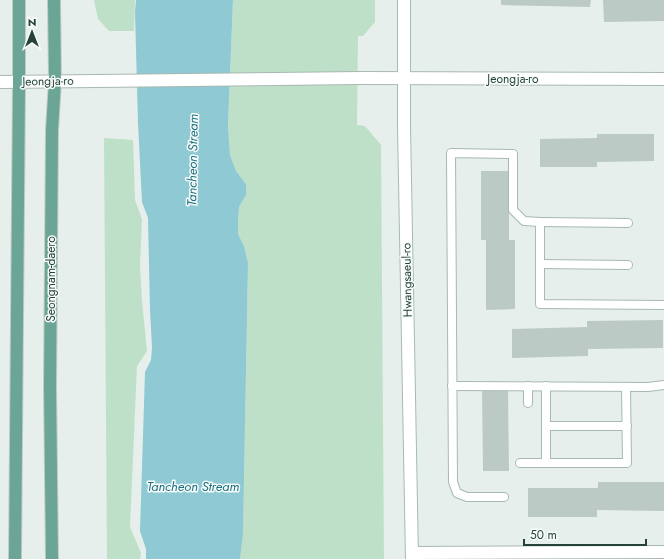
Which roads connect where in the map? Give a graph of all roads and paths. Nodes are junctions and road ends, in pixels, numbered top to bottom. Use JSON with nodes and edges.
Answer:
{"nodes":[{"id":1,"x":19,"y":0,"type":"edge"},
{"id":2,"x":54,"y":0,"type":"edge"},
{"id":3,"x":404,"y":0,"type":"edge"},
{"id":4,"x":404,"y":79,"type":"junction"},
{"id":5,"x":664,"y":79,"type":"edge"},
{"id":6,"x":55,"y":80,"type":"junction"},
{"id":7,"x":0,"y":82,"type":"edge"},
{"id":8,"x":19,"y":82,"type":"junction"},
{"id":9,"x":540,"y":222,"type":"junction"},
{"id":10,"x":628,"y":223,"type":"dead end"},
{"id":11,"x":540,"y":264,"type":"junction"},
{"id":12,"x":628,"y":265,"type":"dead end"},
{"id":13,"x":664,"y":305,"type":"edge"},
{"id":14,"x":452,"y":386,"type":"junction"},
{"id":15,"x":528,"y":386,"type":"junction"},
{"id":16,"x":546,"y":386,"type":"junction"},
{"id":17,"x":664,"y":386,"type":"edge"},
{"id":18,"x":626,"y":387,"type":"junction"},
{"id":19,"x":528,"y":403,"type":"dead end"},
{"id":20,"x":546,"y":426,"type":"junction"},
{"id":21,"x":627,"y":426,"type":"junction"},
{"id":22,"x":520,"y":463,"type":"dead end"},
{"id":23,"x":546,"y":463,"type":"junction"},
{"id":24,"x":504,"y":497,"type":"dead end"},
{"id":25,"x":659,"y":554,"type":"edge"},
{"id":26,"x":412,"y":556,"type":"edge"},
{"id":27,"x":500,"y":556,"type":"edge"},
{"id":28,"x":576,"y":556,"type":"edge"},
{"id":29,"x":15,"y":559,"type":"edge"},
{"id":30,"x":52,"y":559,"type":"edge"}],
"edges":[{"from":1,"to":8,"type":"main road"},
{"from":2,"to":6,"type":"main road","name":"Seongnam-daero"},
{"from":3,"to":4,"type":"street","name":"Hwangsaeul-ro"},
{"from":4,"to":5,"type":"street","name":"Jeongja-ro"},
{"from":4,"to":6,"type":"street","name":"Jeongja-ro","bridge":true},
{"from":4,"to":26,"type":"street","name":"Hwangsaeul-ro"},
{"from":6,"to":8,"type":"street","name":"Jeongja-ro"},
{"from":6,"to":30,"type":"main road","name":"Seongnam-daero"},
{"from":7,"to":8,"type":"street","name":"Jeongja-ro"},
{"from":8,"to":29,"type":"main road"},
{"from":9,"to":10,"type":"lane"},
{"from":9,"to":11,"type":"lane"},
{"from":9,"to":14,"type":"lane"},
{"from":11,"to":12,"type":"lane"},
{"from":11,"to":13,"type":"lane"},
{"from":14,"to":15,"type":"lane"},
{"from":14,"to":24,"type":"lane"},
{"from":15,"to":16,"type":"lane"},
{"from":15,"to":19,"type":"lane"},
{"from":16,"to":18,"type":"lane"},
{"from":16,"to":20,"type":"lane"},
{"from":17,"to":18,"type":"lane"},
{"from":18,"to":21,"type":"lane"},
{"from":20,"to":21,"type":"lane"},
{"from":20,"to":23,"type":"lane"},
{"from":21,"to":23,"type":"lane"},
{"from":22,"to":23,"type":"lane"},
{"from":25,"to":28,"type":"street"},
{"from":26,"to":27,"type":"street"},
{"from":27,"to":28,"type":"street"}]}
